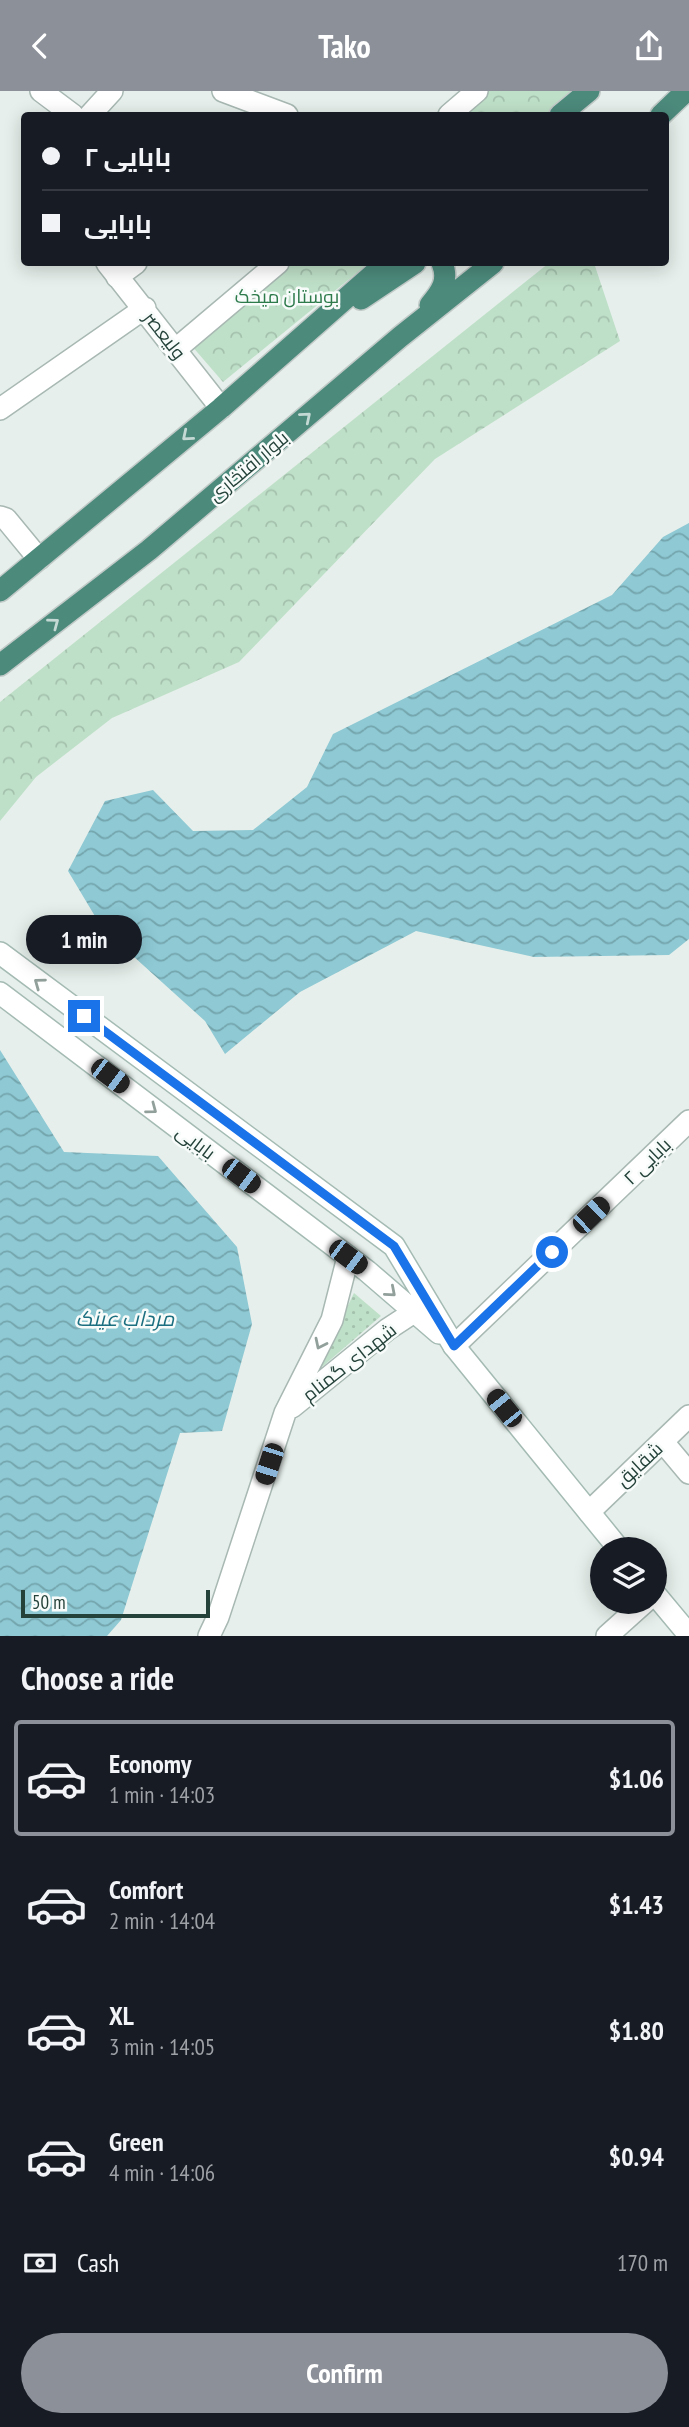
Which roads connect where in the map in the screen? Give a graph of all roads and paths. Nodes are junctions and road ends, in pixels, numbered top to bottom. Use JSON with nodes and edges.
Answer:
{"nodes":[{"id":1,"x":41,"y":91,"type":"edge"},
{"id":2,"x":111,"y":91,"type":"edge"},
{"id":3,"x":223,"y":91,"type":"edge"},
{"id":4,"x":477,"y":91,"type":"edge"},
{"id":5,"x":589,"y":91,"type":"edge"},
{"id":6,"x":686,"y":91,"type":"edge"},
{"id":7,"x":69,"y":112,"type":"edge"},
{"id":8,"x":93,"y":112,"type":"edge"},
{"id":9,"x":279,"y":112,"type":"edge"},
{"id":10,"x":452,"y":112,"type":"edge"},
{"id":11,"x":564,"y":112,"type":"edge"},
{"id":12,"x":664,"y":112,"type":"edge"},
{"id":13,"x":274,"y":266,"type":"edge"},
{"id":14,"x":383,"y":266,"type":"edge"},
{"id":15,"x":411,"y":266,"type":"edge"},
{"id":16,"x":443,"y":266,"type":"edge"},
{"id":17,"x":489,"y":266,"type":"edge"},
{"id":18,"x":112,"y":269,"type":"edge"},
{"id":19,"x":145,"y":308,"type":"junction"},
{"id":20,"x":322,"y":320,"type":"junction"},
{"id":21,"x":400,"y":337,"type":"junction"},
{"id":22,"x":176,"y":349,"type":"junction"},
{"id":23,"x":221,"y":408,"type":"junction"},
{"id":24,"x":0,"y":409,"type":"edge"},
{"id":25,"x":0,"y":517,"type":"edge"},
{"id":26,"x":39,"y":559,"type":"junction"},
{"id":27,"x":0,"y":591,"type":"edge"},
{"id":28,"x":0,"y":665,"type":"edge"},
{"id":29,"x":0,"y":953,"type":"edge"},
{"id":30,"x":0,"y":993,"type":"edge"},
{"id":31,"x":689,"y":1121,"type":"edge"},
{"id":32,"x":348,"y":1257,"type":"junction"},
{"id":33,"x":414,"y":1312,"type":"junction"},
{"id":34,"x":454,"y":1346,"type":"junction"},
{"id":35,"x":285,"y":1413,"type":"junction"},
{"id":36,"x":689,"y":1416,"type":"edge"},
{"id":37,"x":663,"y":1442,"type":"junction"},
{"id":38,"x":689,"y":1473,"type":"edge"},
{"id":39,"x":589,"y":1512,"type":"junction"},
{"id":40,"x":609,"y":1537,"type":"edge"},
{"id":41,"x":667,"y":1608,"type":"edge"},
{"id":42,"x":632,"y":1614,"type":"edge"},
{"id":43,"x":689,"y":1635,"type":"edge"},
{"id":44,"x":209,"y":1636,"type":"edge"},
{"id":45,"x":607,"y":1636,"type":"edge"}],
"edges":[{"from":1,"to":7,"type":"street"},
{"from":2,"to":8,"type":"street"},
{"from":3,"to":9,"type":"street"},
{"from":4,"to":10,"type":"street"},
{"from":5,"to":11,"type":"highway"},
{"from":6,"to":12,"type":"highway"},
{"from":13,"to":22,"type":"street"},
{"from":14,"to":20,"type":"highway"},
{"from":15,"to":20,"type":"highway"},
{"from":16,"to":21,"type":"highway"},
{"from":17,"to":21,"type":"highway","name":"بلوار افتخاری"},
{"from":18,"to":19,"type":"street","name":"ولیعصر"},
{"from":19,"to":22,"type":"street","name":"ولیعصر"},
{"from":19,"to":24,"type":"street"},
{"from":20,"to":23,"type":"highway"},
{"from":28,"to":21,"type":"highway","name":"بلوار افتخاری","one_way":true},
{"from":22,"to":23,"type":"street","name":"ولیعصر"},
{"from":23,"to":26,"type":"highway","one_way":true},
{"from":25,"to":26,"type":"street"},
{"from":26,"to":27,"type":"highway"},
{"from":34,"to":29,"type":"street","name":"بابایی","one_way":true},
{"from":30,"to":32,"type":"street","name":"بابایی","one_way":true},
{"from":31,"to":34,"type":"street","name":"بابایی ۲"},
{"from":32,"to":33,"type":"street","name":"بابایی","one_way":true},
{"from":32,"to":35,"type":"street","name":"شهدای گمنام","one_way":true},
{"from":33,"to":34,"type":"street","name":"بابایی"},
{"from":33,"to":35,"type":"street","name":"شهدای گمنام"},
{"from":34,"to":39,"type":"street","name":"بابایی"},
{"from":35,"to":44,"type":"street","name":"شهدای گمنام"},
{"from":36,"to":37,"type":"street","name":"شقایق"},
{"from":37,"to":38,"type":"street"},
{"from":37,"to":39,"type":"street","name":"شقایق"},
{"from":39,"to":40,"type":"street","name":"بابایی"},
{"from":41,"to":43,"type":"street"},
{"from":42,"to":45,"type":"street"}]}
